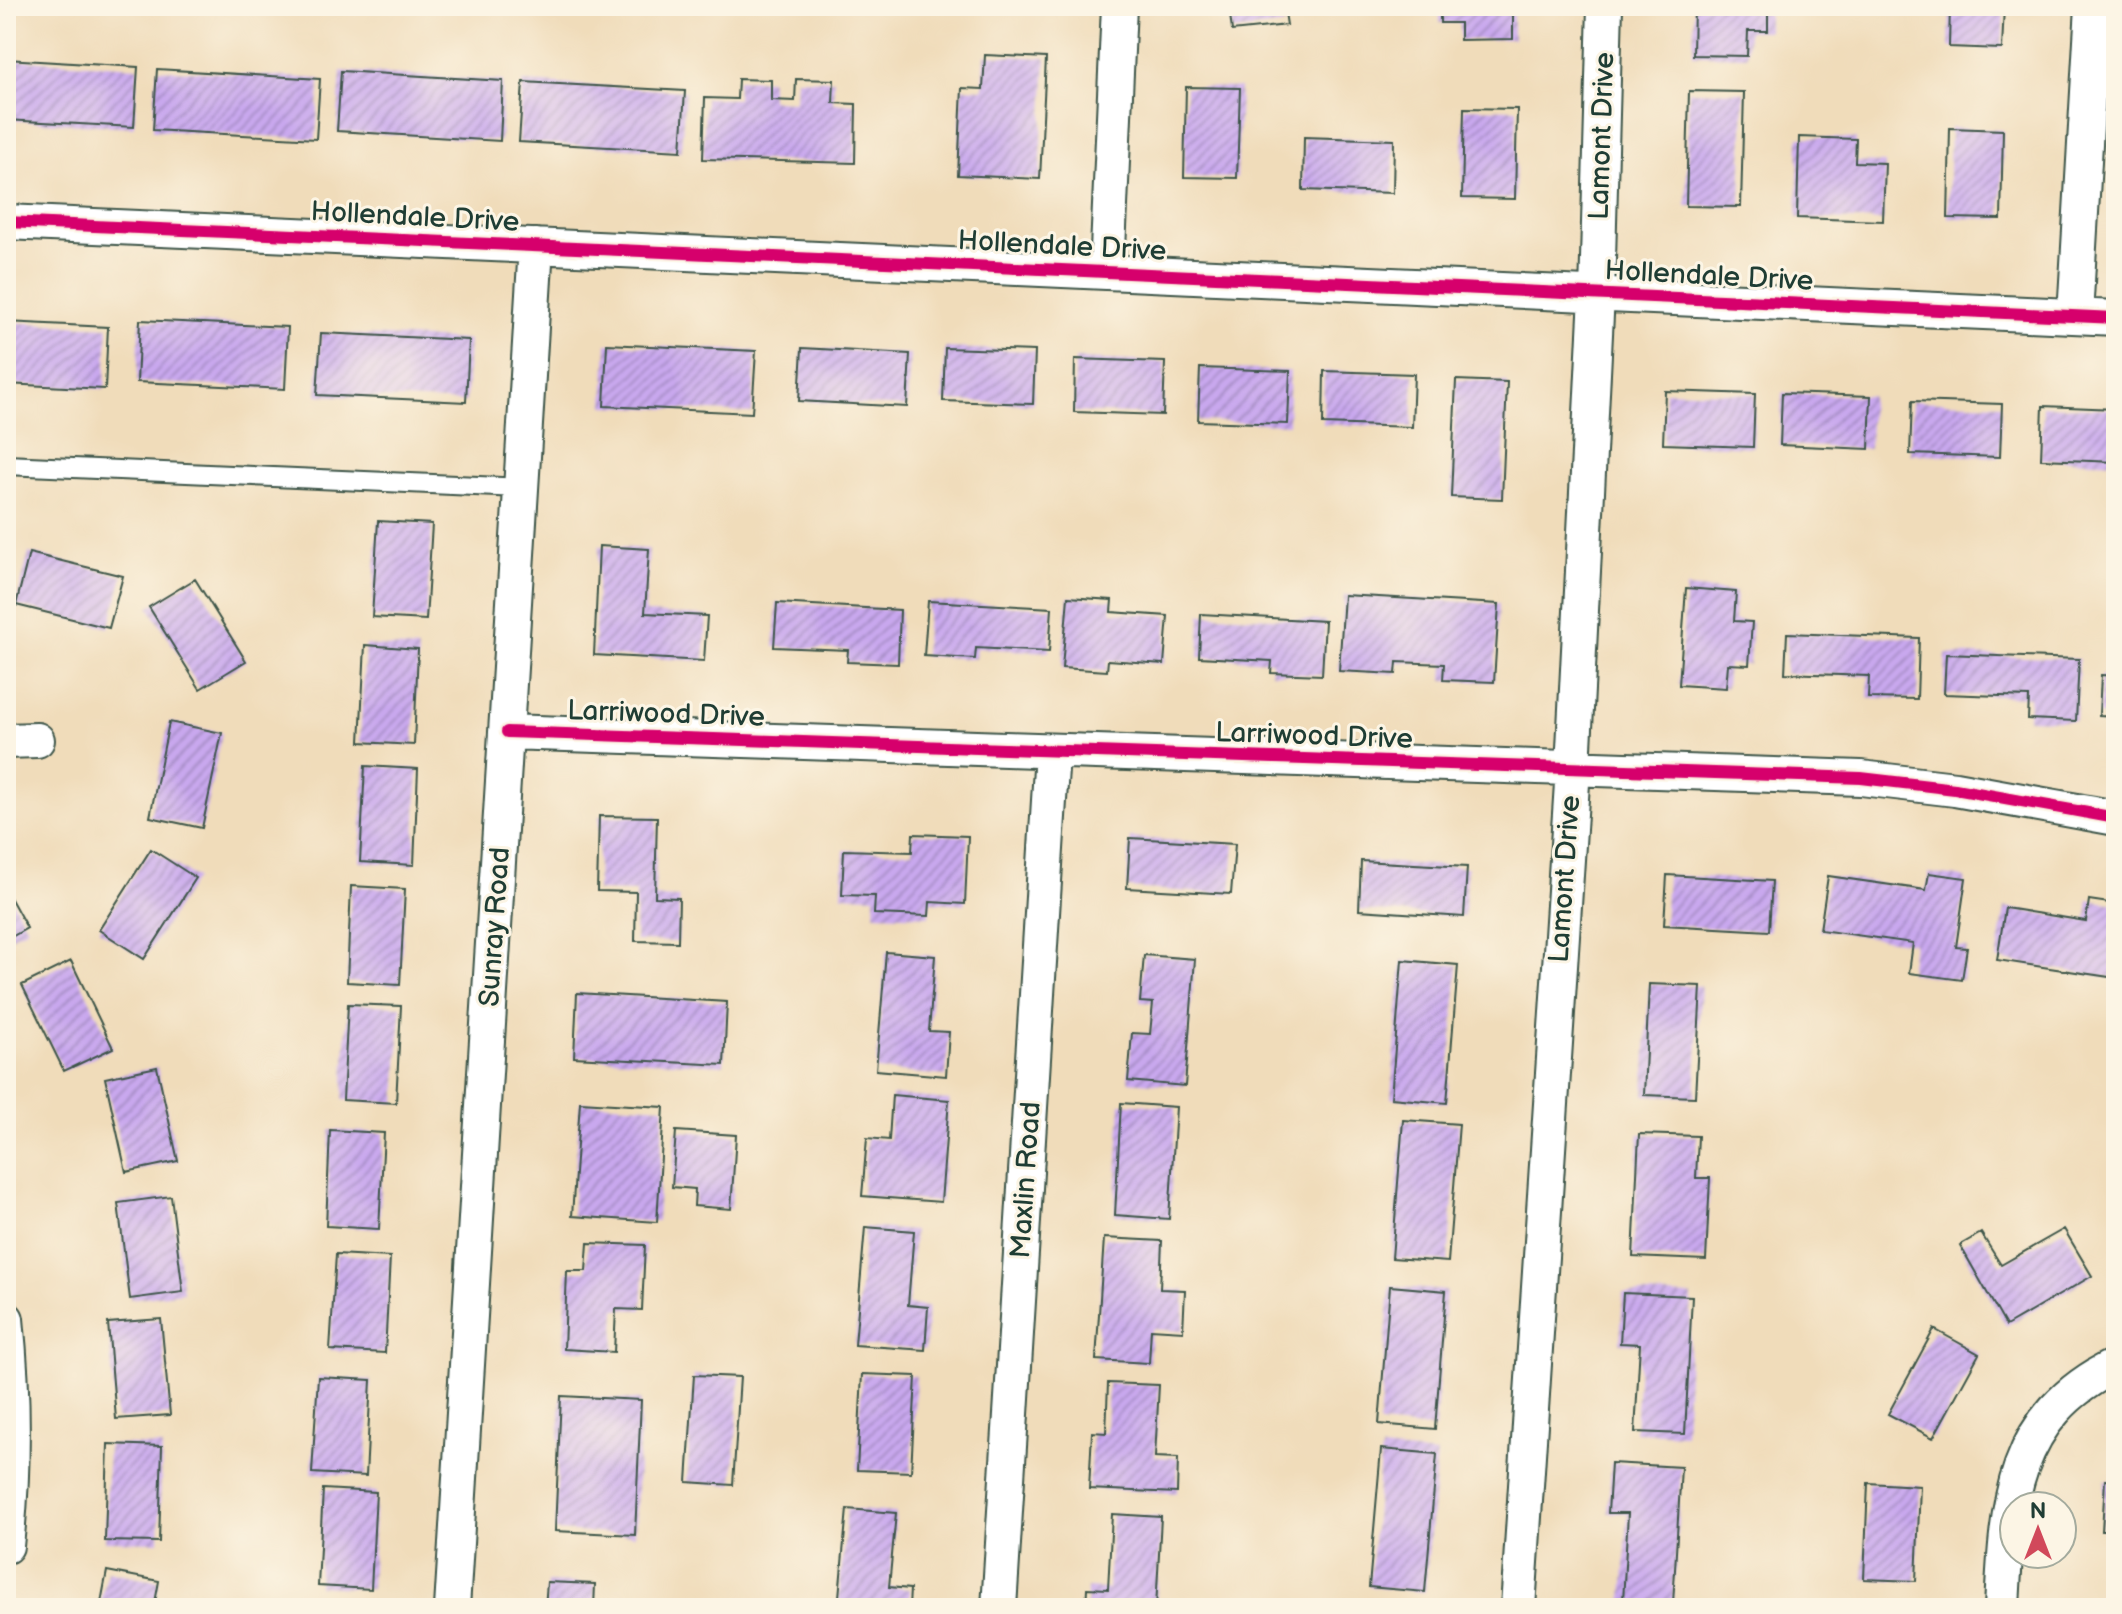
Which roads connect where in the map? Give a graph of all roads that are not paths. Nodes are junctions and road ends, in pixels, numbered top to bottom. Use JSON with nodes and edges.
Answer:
{"nodes":[{"id":1,"x":1119,"y":6,"type":"edge"},
{"id":2,"x":1605,"y":6,"type":"edge"},
{"id":3,"x":2093,"y":6,"type":"edge"},
{"id":4,"x":6,"y":222,"type":"edge"},
{"id":5,"x":536,"y":246,"type":"junction"},
{"id":6,"x":1107,"y":272,"type":"junction"},
{"id":7,"x":1597,"y":295,"type":"junction"},
{"id":8,"x":2075,"y":316,"type":"junction"},
{"id":9,"x":2116,"y":318,"type":"edge"},
{"id":10,"x":6,"y":465,"type":"edge"},
{"id":11,"x":522,"y":488,"type":"junction"},
{"id":12,"x":507,"y":732,"type":"junction"},
{"id":13,"x":1052,"y":752,"type":"junction"},
{"id":14,"x":1573,"y":768,"type":"junction"},
{"id":15,"x":2116,"y":818,"type":"edge"},
{"id":16,"x":6,"y":1319,"type":"edge"},
{"id":17,"x":2116,"y":1365,"type":"edge"},
{"id":18,"x":6,"y":1546,"type":"edge"},
{"id":19,"x":452,"y":1608,"type":"edge"},
{"id":20,"x":999,"y":1608,"type":"edge"},
{"id":21,"x":1518,"y":1608,"type":"edge"},
{"id":22,"x":2002,"y":1608,"type":"edge"}],
"edges":[{"from":1,"to":6,"type":"street"},
{"from":2,"to":7,"type":"street","name":"Lamont Drive"},
{"from":3,"to":8,"type":"street"},
{"from":4,"to":5,"type":"street","name":"Hollendale Drive"},
{"from":5,"to":6,"type":"street","name":"Hollendale Drive"},
{"from":5,"to":11,"type":"street","name":"Sunray Road"},
{"from":6,"to":7,"type":"street","name":"Hollendale Drive"},
{"from":7,"to":8,"type":"street","name":"Hollendale Drive"},
{"from":7,"to":14,"type":"street","name":"Lamont Drive"},
{"from":8,"to":9,"type":"street","name":"Hollendale Drive"},
{"from":10,"to":11,"type":"lane"},
{"from":11,"to":12,"type":"street","name":"Sunray Road"},
{"from":12,"to":13,"type":"street","name":"Larriwood Drive"},
{"from":12,"to":19,"type":"street","name":"Sunray Road"},
{"from":13,"to":14,"type":"street","name":"Larriwood Drive"},
{"from":13,"to":20,"type":"street","name":"Maxlin Road"},
{"from":14,"to":15,"type":"street","name":"Larriwood Drive"},
{"from":14,"to":21,"type":"street","name":"Lamont Drive"},
{"from":16,"to":18,"type":"street"},
{"from":17,"to":22,"type":"street"}]}
